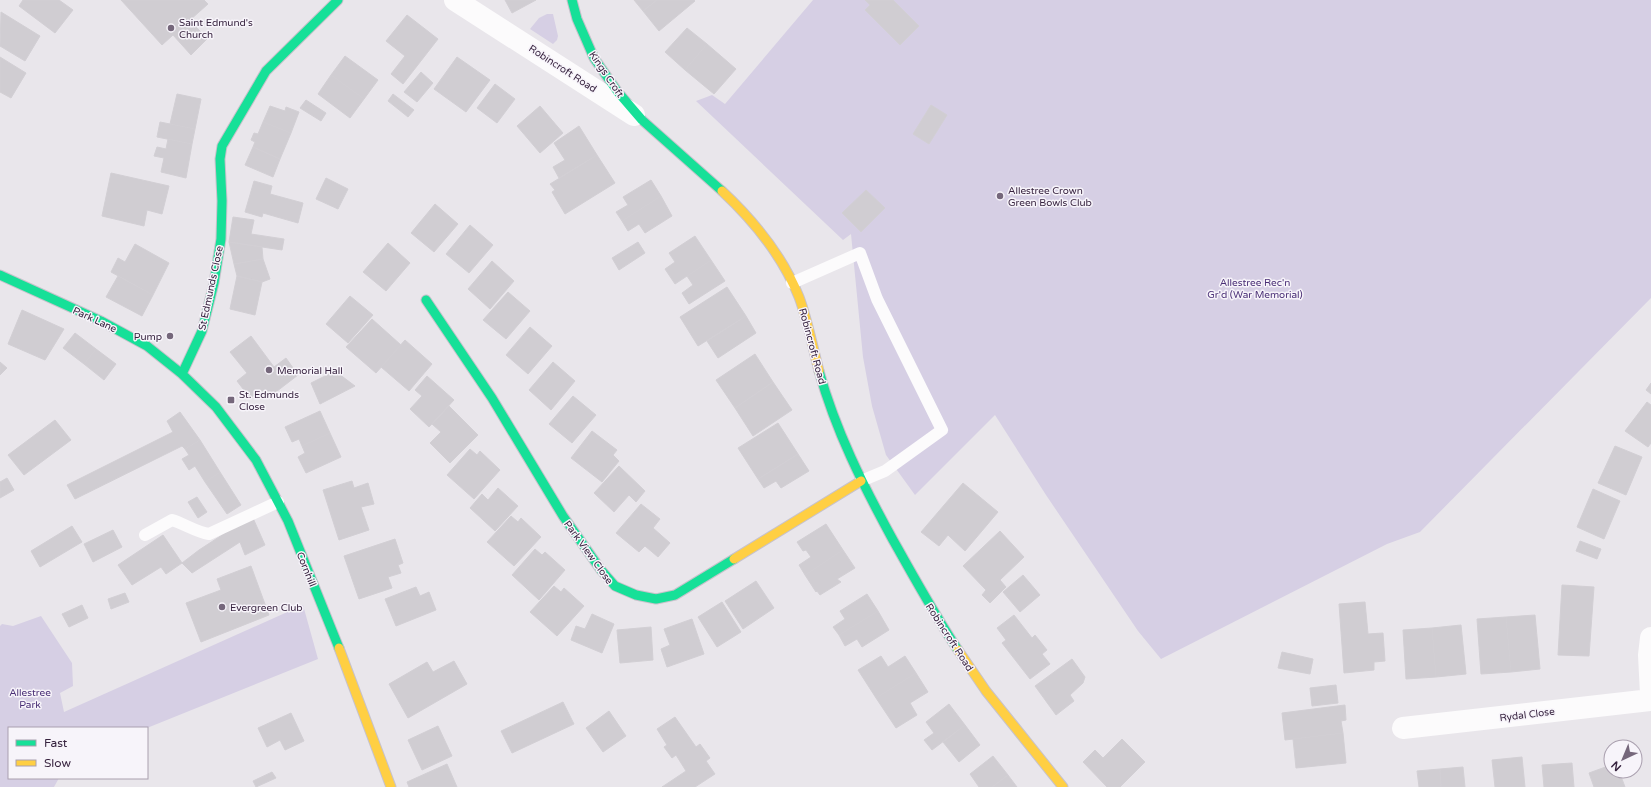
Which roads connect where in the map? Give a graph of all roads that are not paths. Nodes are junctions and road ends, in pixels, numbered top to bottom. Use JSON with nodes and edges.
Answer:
{"nodes":[{"id":1,"x":338,"y":0,"type":"edge"},
{"id":2,"x":455,"y":0,"type":"edge"},
{"id":3,"x":572,"y":0,"type":"edge"},
{"id":4,"x":642,"y":120,"type":"junction"},
{"id":5,"x":0,"y":276,"type":"edge"},
{"id":6,"x":792,"y":283,"type":"junction"},
{"id":7,"x":426,"y":300,"type":"dead end"},
{"id":8,"x":182,"y":374,"type":"junction"},
{"id":9,"x":861,"y":481,"type":"junction"},
{"id":10,"x":278,"y":502,"type":"junction"},
{"id":11,"x":145,"y":535,"type":"dead end"},
{"id":12,"x":1651,"y":638,"type":"edge"},
{"id":13,"x":1651,"y":694,"type":"edge"},
{"id":14,"x":1651,"y":700,"type":"edge"},
{"id":15,"x":1403,"y":728,"type":"dead end"},
{"id":16,"x":391,"y":787,"type":"edge"},
{"id":17,"x":1064,"y":787,"type":"edge"}],
"edges":[{"from":1,"to":8,"type":"street","name":"St Edmunds Close"},
{"from":2,"to":4,"type":"street","name":"Robincroft Road"},
{"from":3,"to":4,"type":"street","name":"Kings Croft"},
{"from":4,"to":6,"type":"street","name":"Robincroft Road"},
{"from":5,"to":8,"type":"street","name":"Park Lane"},
{"from":6,"to":9,"type":"street","name":"Robincroft Road"},
{"from":6,"to":9,"type":"lane"},
{"from":7,"to":9,"type":"street","name":"Park View Close"},
{"from":8,"to":10,"type":"street","name":"Cornhill"},
{"from":9,"to":17,"type":"street","name":"Robincroft Road"},
{"from":10,"to":11,"type":"lane"},
{"from":10,"to":16,"type":"street","name":"Cornhill"},
{"from":12,"to":13,"type":"street"},
{"from":14,"to":15,"type":"street","name":"Rydal Close"}]}
